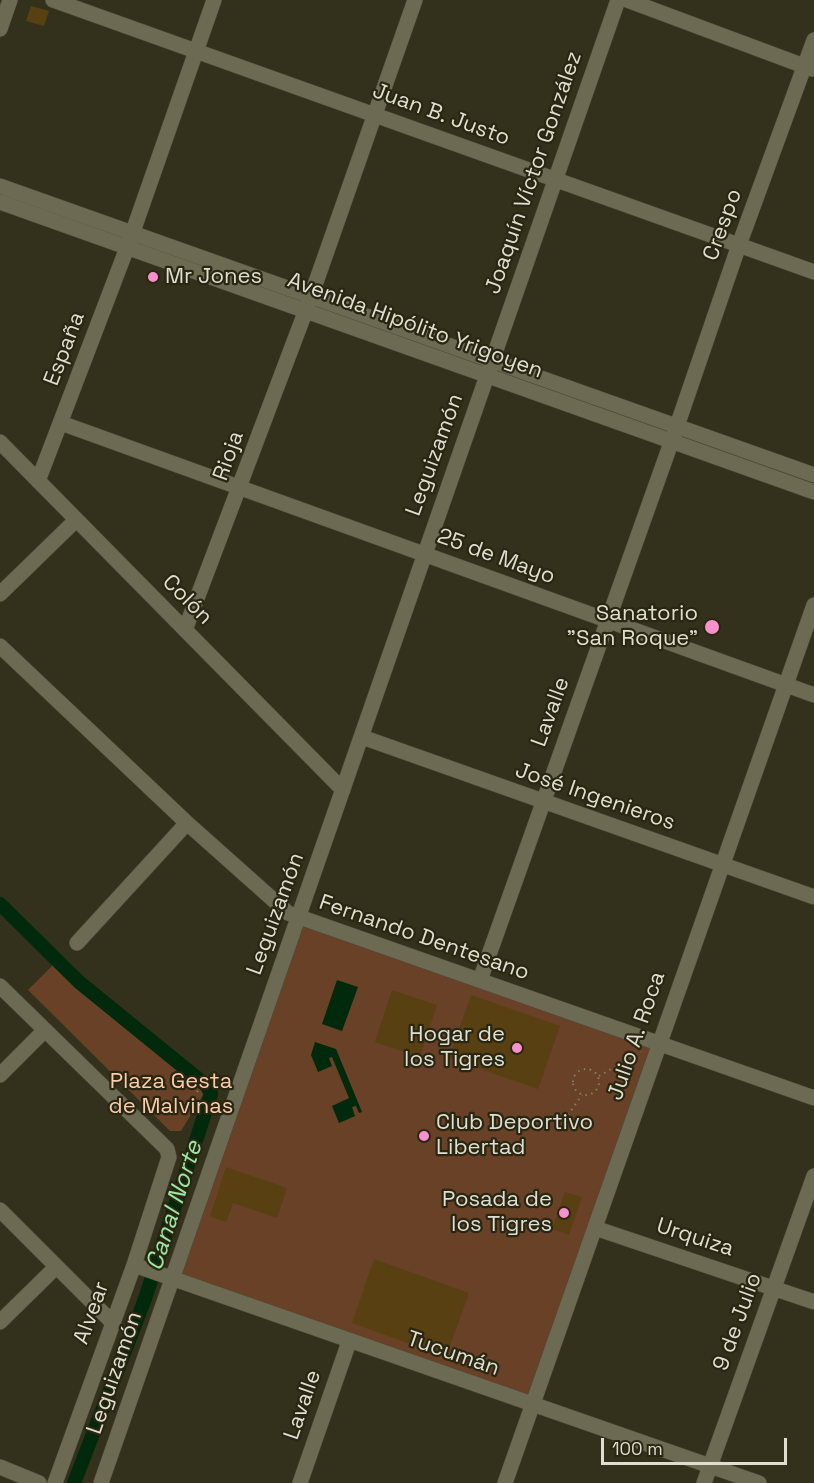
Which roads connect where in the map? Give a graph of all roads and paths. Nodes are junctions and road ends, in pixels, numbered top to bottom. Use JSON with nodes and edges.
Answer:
{"nodes":[{"id":1,"x":10,"y":0,"type":"edge"},
{"id":2,"x":53,"y":0,"type":"edge"},
{"id":3,"x":214,"y":0,"type":"edge"},
{"id":4,"x":415,"y":0,"type":"edge"},
{"id":5,"x":618,"y":0,"type":"edge"},
{"id":6,"x":627,"y":0,"type":"edge"},
{"id":7,"x":0,"y":29,"type":"edge"},
{"id":8,"x":814,"y":40,"type":"edge"},
{"id":9,"x":196,"y":52,"type":"junction"},
{"id":10,"x":809,"y":68,"type":"edge"},
{"id":11,"x":374,"y":115,"type":"junction"},
{"id":12,"x":555,"y":180,"type":"junction"},
{"id":13,"x":0,"y":186,"type":"edge"},
{"id":14,"x":0,"y":202,"type":"edge"},
{"id":15,"x":130,"y":240,"type":"junction"},
{"id":16,"x":739,"y":245,"type":"junction"},
{"id":17,"x":814,"y":272,"type":"edge"},
{"id":18,"x":309,"y":303,"type":"junction"},
{"id":19,"x":490,"y":368,"type":"junction"},
{"id":20,"x":61,"y":423,"type":"junction"},
{"id":21,"x":677,"y":426,"type":"junction"},
{"id":22,"x":0,"y":442,"type":"edge"},
{"id":23,"x":672,"y":442,"type":"junction"},
{"id":24,"x":814,"y":475,"type":"edge"},
{"id":25,"x":38,"y":482,"type":"junction"},
{"id":26,"x":241,"y":488,"type":"junction"},
{"id":27,"x":814,"y":492,"type":"edge"},
{"id":28,"x":76,"y":520,"type":"junction"},
{"id":29,"x":423,"y":555,"type":"junction"},
{"id":30,"x":0,"y":594,"type":"edge"},
{"id":31,"x":814,"y":605,"type":"edge"},
{"id":32,"x":608,"y":621,"type":"junction"},
{"id":33,"x":185,"y":630,"type":"junction"},
{"id":34,"x":0,"y":646,"type":"edge"},
{"id":35,"x":786,"y":685,"type":"junction"},
{"id":36,"x":814,"y":696,"type":"edge"},
{"id":37,"x":362,"y":737,"type":"junction"},
{"id":38,"x":343,"y":790,"type":"junction"},
{"id":39,"x":542,"y":802,"type":"junction"},
{"id":40,"x":187,"y":823,"type":"junction"},
{"id":41,"x":722,"y":865,"type":"junction"},
{"id":42,"x":814,"y":897,"type":"edge"},
{"id":43,"x":298,"y":919,"type":"junction"},
{"id":44,"x":77,"y":943,"type":"dead end"},
{"id":45,"x":480,"y":980,"type":"junction"},
{"id":46,"x":0,"y":986,"type":"edge"},
{"id":47,"x":44,"y":1031,"type":"junction"},
{"id":48,"x":658,"y":1043,"type":"junction"},
{"id":49,"x":210,"y":1073,"type":"dead end"},
{"id":50,"x":0,"y":1075,"type":"edge"},
{"id":51,"x":598,"y":1076,"type":"junction"},
{"id":52,"x":197,"y":1092,"type":"dead end"},
{"id":53,"x":582,"y":1095,"type":"junction"},
{"id":54,"x":814,"y":1098,"type":"edge"},
{"id":55,"x":568,"y":1115,"type":"dead end"},
{"id":56,"x":814,"y":1176,"type":"edge"},
{"id":57,"x":0,"y":1210,"type":"edge"},
{"id":58,"x":595,"y":1228,"type":"junction"},
{"id":59,"x":134,"y":1265,"type":"junction"},
{"id":60,"x":56,"y":1267,"type":"junction"},
{"id":61,"x":172,"y":1280,"type":"junction"},
{"id":62,"x":774,"y":1288,"type":"junction"},
{"id":63,"x":814,"y":1302,"type":"edge"},
{"id":64,"x":0,"y":1322,"type":"edge"},
{"id":65,"x":112,"y":1322,"type":"junction"},
{"id":66,"x":349,"y":1342,"type":"junction"},
{"id":67,"x":532,"y":1404,"type":"junction"},
{"id":68,"x":710,"y":1465,"type":"junction"},
{"id":69,"x":0,"y":1467,"type":"edge"},
{"id":70,"x":39,"y":1483,"type":"edge"},
{"id":71,"x":55,"y":1483,"type":"edge"},
{"id":72,"x":101,"y":1483,"type":"edge"},
{"id":73,"x":300,"y":1483,"type":"edge"},
{"id":74,"x":505,"y":1483,"type":"edge"},
{"id":75,"x":704,"y":1483,"type":"edge"},
{"id":76,"x":759,"y":1483,"type":"edge"}],
"edges":[{"from":1,"to":7,"type":"street"},
{"from":2,"to":9,"type":"street","name":"Juan B. Justo"},
{"from":3,"to":9,"type":"street","name":"España"},
{"from":4,"to":11,"type":"street","name":"Rioja"},
{"from":5,"to":12,"type":"street","name":"Joaquín Víctor González"},
{"from":6,"to":10,"type":"street"},
{"from":8,"to":10,"type":"street","name":"Crespo"},
{"from":9,"to":11,"type":"street","name":"Juan B. Justo"},
{"from":9,"to":15,"type":"street","name":"España"},
{"from":10,"to":16,"type":"street","name":"Crespo"},
{"from":11,"to":12,"type":"street","name":"Juan B. Justo"},
{"from":11,"to":18,"type":"street","name":"Rioja"},
{"from":12,"to":16,"type":"street","name":"Juan B. Justo"},
{"from":12,"to":19,"type":"street","name":"Joaquín Víctor González"},
{"from":13,"to":15,"type":"street","name":"Avenida Hipólito Yrigoyen"},
{"from":14,"to":15,"type":"street","name":"Avenida Hipólito Yrigoyen"},
{"from":15,"to":18,"type":"street","name":"Avenida Hipólito Yrigoyen"},
{"from":15,"to":20,"type":"street","name":"España"},
{"from":16,"to":17,"type":"street","name":"Juan B. Justo"},
{"from":16,"to":21,"type":"street","name":"Crespo"},
{"from":18,"to":19,"type":"street","name":"Avenida Hipólito Yrigoyen"},
{"from":18,"to":26,"type":"street","name":"Rioja"},
{"from":19,"to":21,"type":"street","name":"Avenida Hipólito Yrigoyen"},
{"from":19,"to":23,"type":"street","name":"Avenida Hipólito Yrigoyen"},
{"from":19,"to":29,"type":"street","name":"Leguizamón"},
{"from":20,"to":25,"type":"street","name":"España"},
{"from":20,"to":26,"type":"street","name":"25 de Mayo"},
{"from":21,"to":23,"type":"street","name":"Lavalle"},
{"from":21,"to":24,"type":"street","name":"Avenida Hipólito Yrigoyen"},
{"from":22,"to":25,"type":"street","name":"Colón"},
{"from":23,"to":27,"type":"street","name":"Avenida Hipólito Yrigoyen"},
{"from":23,"to":32,"type":"street","name":"Lavalle"},
{"from":25,"to":28,"type":"street","name":"Colón"},
{"from":26,"to":29,"type":"street","name":"25 de Mayo"},
{"from":26,"to":33,"type":"street","name":"Rioja"},
{"from":28,"to":30,"type":"street"},
{"from":28,"to":33,"type":"street","name":"Colón"},
{"from":29,"to":32,"type":"street","name":"25 de Mayo"},
{"from":29,"to":37,"type":"street","name":"Leguizamón"},
{"from":31,"to":35,"type":"street","name":"Julio A. Roca"},
{"from":32,"to":35,"type":"street","name":"25 de Mayo"},
{"from":32,"to":39,"type":"street","name":"Lavalle"},
{"from":33,"to":38,"type":"street","name":"Colón"},
{"from":34,"to":40,"type":"street","name":"Fernando Dentesano"},
{"from":35,"to":36,"type":"street","name":"25 de Mayo"},
{"from":35,"to":41,"type":"street","name":"Julio A. Roca"},
{"from":37,"to":38,"type":"street","name":"Leguizamón"},
{"from":37,"to":39,"type":"street","name":"José Ingenieros"},
{"from":38,"to":43,"type":"street","name":"Leguizamón"},
{"from":39,"to":41,"type":"street","name":"José Ingenieros"},
{"from":39,"to":45,"type":"street","name":"Lavalle"},
{"from":40,"to":43,"type":"street","name":"Fernando Dentesano"},
{"from":40,"to":44,"type":"street"},
{"from":41,"to":42,"type":"street","name":"José Ingenieros"},
{"from":41,"to":48,"type":"street","name":"Julio A. Roca"},
{"from":43,"to":45,"type":"street","name":"Fernando Dentesano"},
{"from":43,"to":61,"type":"street","name":"Leguizamón"},
{"from":45,"to":48,"type":"street","name":"Fernando Dentesano"},
{"from":46,"to":47,"type":"street"},
{"from":47,"to":50,"type":"street"},
{"from":47,"to":59,"type":"street","name":"Alvear"},
{"from":48,"to":51,"type":"path"},
{"from":48,"to":54,"type":"street","name":"Fernando Dentesano"},
{"from":48,"to":58,"type":"street","name":"Julio A. Roca"},
{"from":49,"to":52,"type":"path"},
{"from":51,"to":53,"type":"path"},
{"from":51,"to":53,"type":"path"},
{"from":53,"to":55,"type":"path"},
{"from":56,"to":62,"type":"street","name":"9 de Julio"},
{"from":57,"to":60,"type":"street"},
{"from":58,"to":62,"type":"street","name":"Urquiza"},
{"from":58,"to":67,"type":"street","name":"Julio A. Roca"},
{"from":59,"to":61,"type":"street","name":"Tucumán"},
{"from":59,"to":65,"type":"street","name":"Alvear"},
{"from":60,"to":64,"type":"street"},
{"from":60,"to":65,"type":"street"},
{"from":61,"to":66,"type":"street","name":"Tucumán"},
{"from":61,"to":72,"type":"street","name":"Leguizamón"},
{"from":62,"to":63,"type":"street","name":"Urquiza"},
{"from":62,"to":68,"type":"street","name":"9 de Julio"},
{"from":65,"to":71,"type":"street","name":"Alvear"},
{"from":66,"to":67,"type":"street","name":"Tucumán"},
{"from":66,"to":73,"type":"street","name":"Lavalle"},
{"from":67,"to":68,"type":"street","name":"Tucumán"},
{"from":67,"to":74,"type":"street","name":"Julio A. Roca"},
{"from":68,"to":75,"type":"street","name":"9 de Julio"},
{"from":68,"to":76,"type":"street","name":"Tucumán"},
{"from":69,"to":70,"type":"street"}]}
